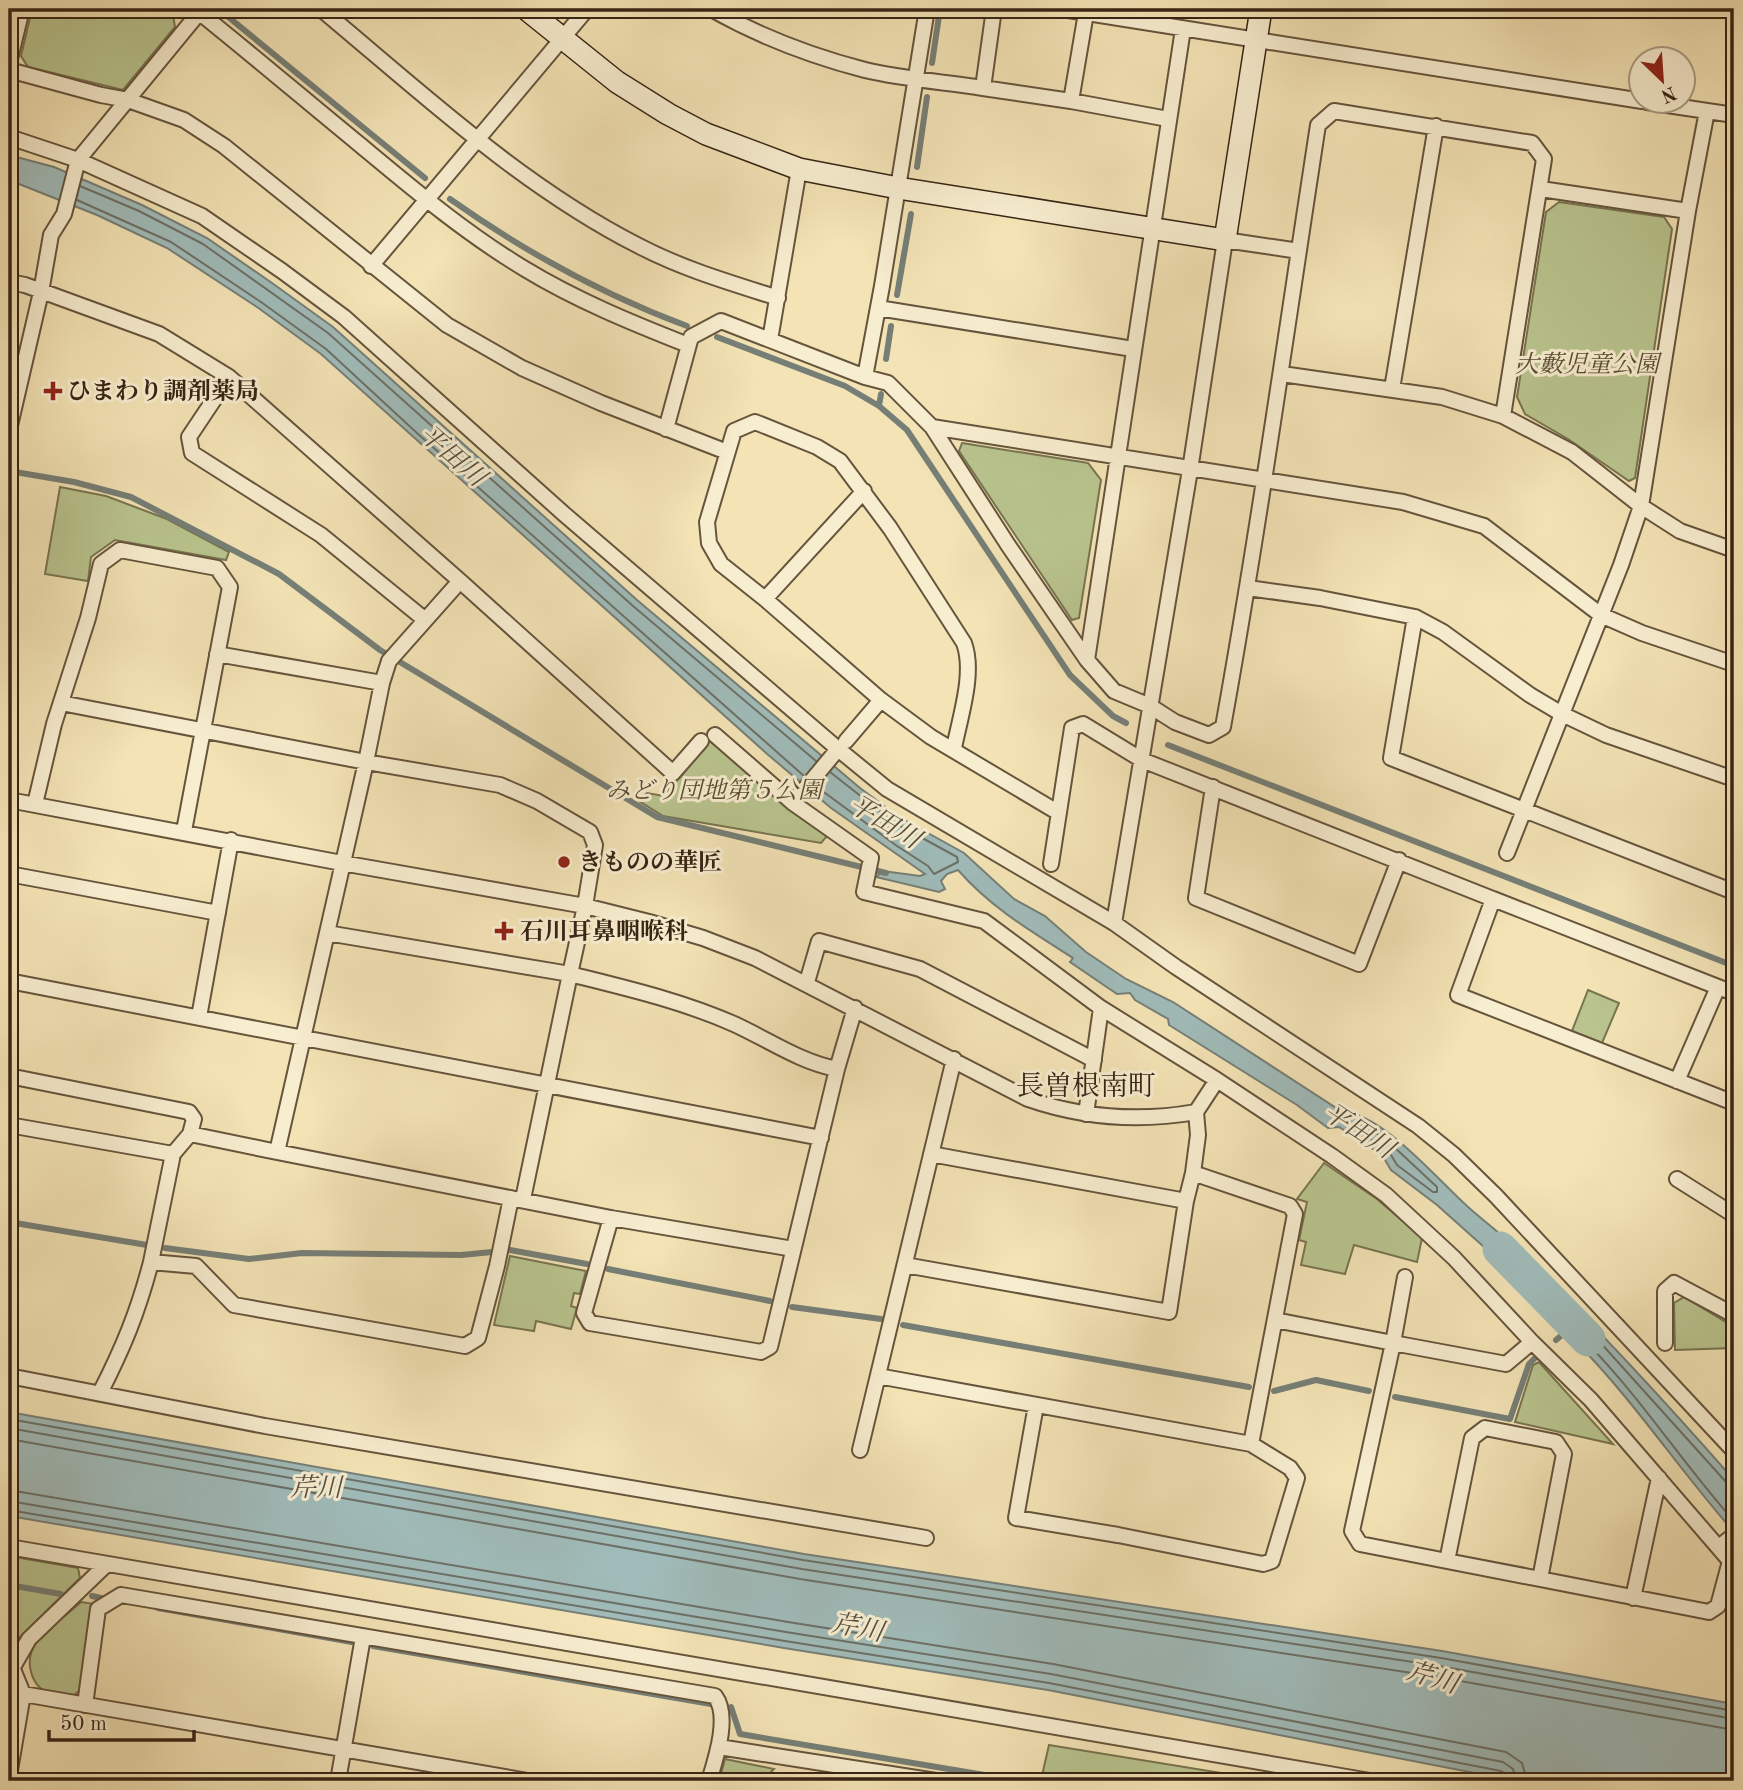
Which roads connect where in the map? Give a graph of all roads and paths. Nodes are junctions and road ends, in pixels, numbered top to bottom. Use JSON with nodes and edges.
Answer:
{"nodes":[{"id":1,"x":22,"y":9,"type":"edge"},
{"id":2,"x":321,"y":9,"type":"edge"},
{"id":3,"x":526,"y":9,"type":"edge"},
{"id":4,"x":587,"y":9,"type":"edge"},
{"id":5,"x":710,"y":9,"type":"edge"},
{"id":6,"x":927,"y":9,"type":"edge"},
{"id":7,"x":994,"y":9,"type":"edge"},
{"id":8,"x":1062,"y":9,"type":"edge"},
{"id":9,"x":1261,"y":9,"type":"edge"},
{"id":10,"x":199,"y":10,"type":"edge"},
{"id":11,"x":1086,"y":13,"type":"junction"},
{"id":12,"x":1183,"y":29,"type":"junction"},
{"id":13,"x":1256,"y":38,"type":"junction"},
{"id":14,"x":562,"y":39,"type":"junction"},
{"id":15,"x":9,"y":63,"type":"edge"},
{"id":16,"x":9,"y":70,"type":"edge"},
{"id":17,"x":915,"y":78,"type":"junction"},
{"id":18,"x":983,"y":88,"type":"junction"},
{"id":19,"x":1628,"y":98,"type":"edge"},
{"id":20,"x":128,"y":100,"type":"junction"},
{"id":21,"x":1071,"y":101,"type":"junction"},
{"id":22,"x":1698,"y":110,"type":"edge"},
{"id":23,"x":1707,"y":111,"type":"junction"},
{"id":24,"x":1734,"y":116,"type":"edge"},
{"id":25,"x":1168,"y":119,"type":"junction"},
{"id":26,"x":1436,"y":127,"type":"junction"},
{"id":27,"x":9,"y":137,"type":"edge"},
{"id":28,"x":477,"y":138,"type":"junction"},
{"id":29,"x":78,"y":163,"type":"junction"},
{"id":30,"x":799,"y":169,"type":"junction"},
{"id":31,"x":898,"y":188,"type":"junction"},
{"id":32,"x":1541,"y":189,"type":"junction"},
{"id":33,"x":426,"y":200,"type":"junction"},
{"id":34,"x":1688,"y":211,"type":"junction"},
{"id":35,"x":1153,"y":229,"type":"junction"},
{"id":36,"x":1224,"y":240,"type":"junction"},
{"id":37,"x":1299,"y":251,"type":"junction"},
{"id":38,"x":371,"y":266,"type":"junction"},
{"id":39,"x":9,"y":282,"type":"edge"},
{"id":40,"x":41,"y":292,"type":"junction"},
{"id":41,"x":778,"y":298,"type":"junction"},
{"id":42,"x":878,"y":307,"type":"junction"},
{"id":43,"x":770,"y":340,"type":"junction"},
{"id":44,"x":688,"y":345,"type":"junction"},
{"id":45,"x":1132,"y":349,"type":"junction"},
{"id":46,"x":1282,"y":374,"type":"junction"},
{"id":47,"x":229,"y":377,"type":"junction"},
{"id":48,"x":865,"y":377,"type":"junction"},
{"id":49,"x":1392,"y":389,"type":"junction"},
{"id":50,"x":12,"y":409,"type":"edge"},
{"id":51,"x":1503,"y":416,"type":"junction"},
{"id":52,"x":932,"y":427,"type":"junction"},
{"id":53,"x":666,"y":429,"type":"junction"},
{"id":54,"x":9,"y":430,"type":"edge"},
{"id":55,"x":727,"y":452,"type":"junction"},
{"id":56,"x":1116,"y":458,"type":"junction"},
{"id":57,"x":1190,"y":470,"type":"junction"},
{"id":58,"x":1262,"y":481,"type":"junction"},
{"id":59,"x":864,"y":491,"type":"junction"},
{"id":60,"x":1641,"y":506,"type":"junction"},
{"id":61,"x":1734,"y":550,"type":"edge"},
{"id":62,"x":460,"y":581,"type":"junction"},
{"id":63,"x":1248,"y":588,"type":"junction"},
{"id":64,"x":765,"y":599,"type":"junction"},
{"id":65,"x":1601,"y":615,"type":"junction"},
{"id":66,"x":1415,"y":617,"type":"junction"},
{"id":67,"x":425,"y":619,"type":"junction"},
{"id":68,"x":217,"y":654,"type":"junction"},
{"id":69,"x":1087,"y":660,"type":"junction"},
{"id":70,"x":1734,"y":664,"type":"edge"},
{"id":71,"x":382,"y":682,"type":"junction"},
{"id":72,"x":881,"y":700,"type":"junction"},
{"id":73,"x":61,"y":703,"type":"junction"},
{"id":74,"x":1150,"y":706,"type":"junction"},
{"id":75,"x":1562,"y":714,"type":"junction"},
{"id":76,"x":201,"y":730,"type":"junction"},
{"id":77,"x":839,"y":748,"type":"junction"},
{"id":78,"x":954,"y":748,"type":"junction"},
{"id":79,"x":1142,"y":760,"type":"junction"},
{"id":80,"x":366,"y":762,"type":"junction"},
{"id":81,"x":1734,"y":779,"type":"edge"},
{"id":82,"x":1213,"y":787,"type":"junction"},
{"id":83,"x":9,"y":800,"type":"edge"},
{"id":84,"x":796,"y":800,"type":"junction"},
{"id":85,"x":35,"y":804,"type":"junction"},
{"id":86,"x":1524,"y":811,"type":"junction"},
{"id":87,"x":1059,"y":813,"type":"junction"},
{"id":88,"x":184,"y":831,"type":"junction"},
{"id":89,"x":231,"y":840,"type":"junction"},
{"id":90,"x":1507,"y":853,"type":"dead end"},
{"id":91,"x":1399,"y":860,"type":"junction"},
{"id":92,"x":342,"y":863,"type":"junction"},
{"id":93,"x":1051,"y":864,"type":"dead end"},
{"id":94,"x":9,"y":874,"type":"edge"},
{"id":95,"x":1734,"y":892,"type":"edge"},
{"id":96,"x":1493,"y":899,"type":"junction"},
{"id":97,"x":585,"y":906,"type":"junction"},
{"id":98,"x":218,"y":912,"type":"junction"},
{"id":99,"x":1114,"y":923,"type":"junction"},
{"id":100,"x":327,"y":933,"type":"junction"},
{"id":101,"x":570,"y":974,"type":"junction"},
{"id":102,"x":9,"y":981,"type":"edge"},
{"id":103,"x":807,"y":982,"type":"junction"},
{"id":104,"x":1718,"y":987,"type":"junction"},
{"id":105,"x":1734,"y":993,"type":"edge"},
{"id":106,"x":1101,"y":1007,"type":"junction"},
{"id":107,"x":855,"y":1008,"type":"junction"},
{"id":108,"x":200,"y":1017,"type":"junction"},
{"id":109,"x":304,"y":1037,"type":"junction"},
{"id":110,"x":954,"y":1059,"type":"junction"},
{"id":111,"x":1094,"y":1060,"type":"junction"},
{"id":112,"x":837,"y":1069,"type":"junction"},
{"id":113,"x":9,"y":1076,"type":"edge"},
{"id":114,"x":1217,"y":1080,"type":"junction"},
{"id":115,"x":1677,"y":1081,"type":"junction"},
{"id":116,"x":547,"y":1084,"type":"junction"},
{"id":117,"x":1734,"y":1103,"type":"edge"},
{"id":118,"x":1196,"y":1112,"type":"junction"},
{"id":119,"x":1086,"y":1114,"type":"junction"},
{"id":120,"x":9,"y":1125,"type":"edge"},
{"id":121,"x":190,"y":1133,"type":"junction"},
{"id":122,"x":821,"y":1138,"type":"junction"},
{"id":123,"x":277,"y":1152,"type":"junction"},
{"id":124,"x":173,"y":1154,"type":"junction"},
{"id":125,"x":932,"y":1154,"type":"junction"},
{"id":126,"x":1193,"y":1173,"type":"junction"},
{"id":127,"x":1677,"y":1179,"type":"dead end"},
{"id":128,"x":517,"y":1198,"type":"junction"},
{"id":129,"x":1186,"y":1201,"type":"junction"},
{"id":130,"x":1734,"y":1215,"type":"edge"},
{"id":131,"x":611,"y":1217,"type":"junction"},
{"id":132,"x":793,"y":1249,"type":"junction"},
{"id":133,"x":151,"y":1262,"type":"junction"},
{"id":134,"x":905,"y":1265,"type":"junction"},
{"id":135,"x":1405,"y":1277,"type":"dead end"},
{"id":136,"x":1734,"y":1315,"type":"edge"},
{"id":137,"x":1275,"y":1320,"type":"junction"},
{"id":138,"x":1532,"y":1342,"type":"junction"},
{"id":139,"x":1393,"y":1343,"type":"junction"},
{"id":140,"x":1665,"y":1343,"type":"dead end"},
{"id":141,"x":9,"y":1376,"type":"edge"},
{"id":142,"x":878,"y":1376,"type":"junction"},
{"id":143,"x":100,"y":1393,"type":"junction"},
{"id":144,"x":1036,"y":1405,"type":"junction"},
{"id":145,"x":1251,"y":1444,"type":"junction"},
{"id":146,"x":860,"y":1450,"type":"dead end"},
{"id":147,"x":1734,"y":1451,"type":"edge"},
{"id":148,"x":1659,"y":1478,"type":"junction"},
{"id":149,"x":926,"y":1538,"type":"dead end"},
{"id":150,"x":1726,"y":1541,"type":"edge"},
{"id":151,"x":9,"y":1547,"type":"edge"},
{"id":152,"x":1447,"y":1561,"type":"junction"},
{"id":153,"x":107,"y":1564,"type":"junction"},
{"id":154,"x":1540,"y":1579,"type":"junction"},
{"id":155,"x":1633,"y":1598,"type":"junction"},
{"id":156,"x":363,"y":1637,"type":"junction"},
{"id":157,"x":10,"y":1665,"type":"edge"},
{"id":158,"x":16,"y":1692,"type":"edge"},
{"id":159,"x":86,"y":1705,"type":"junction"},
{"id":160,"x":719,"y":1747,"type":"junction"},
{"id":161,"x":343,"y":1751,"type":"junction"},
{"id":162,"x":9,"y":1776,"type":"edge"},
{"id":163,"x":338,"y":1781,"type":"edge"},
{"id":164,"x":528,"y":1781,"type":"edge"},
{"id":165,"x":709,"y":1781,"type":"edge"},
{"id":166,"x":936,"y":1781,"type":"edge"},
{"id":167,"x":1370,"y":1781,"type":"edge"}],
"edges":[{"from":1,"to":15,"type":"street"},
{"from":2,"to":28,"type":"street"},
{"from":3,"to":14,"type":"street"},
{"from":4,"to":14,"type":"street"},
{"from":5,"to":17,"type":"street"},
{"from":6,"to":17,"type":"street"},
{"from":7,"to":18,"type":"street"},
{"from":8,"to":11,"type":"street"},
{"from":9,"to":13,"type":"street"},
{"from":10,"to":20,"type":"street"},
{"from":10,"to":33,"type":"street"},
{"from":11,"to":12,"type":"street"},
{"from":11,"to":21,"type":"street"},
{"from":12,"to":13,"type":"street"},
{"from":12,"to":25,"type":"street"},
{"from":13,"to":19,"type":"street"},
{"from":13,"to":36,"type":"street"},
{"from":14,"to":28,"type":"street"},
{"from":14,"to":30,"type":"street"},
{"from":16,"to":20,"type":"street"},
{"from":17,"to":18,"type":"street"},
{"from":17,"to":31,"type":"street"},
{"from":18,"to":21,"type":"street"},
{"from":20,"to":29,"type":"street"},
{"from":20,"to":38,"type":"street"},
{"from":21,"to":25,"type":"street"},
{"from":22,"to":23,"type":"street"},
{"from":23,"to":24,"type":"street"},
{"from":23,"to":34,"type":"street"},
{"from":25,"to":35,"type":"street"},
{"from":26,"to":32,"type":"street"},
{"from":26,"to":37,"type":"street"},
{"from":26,"to":49,"type":"street"},
{"from":27,"to":29,"type":"street"},
{"from":28,"to":33,"type":"street"},
{"from":28,"to":41,"type":"street"},
{"from":29,"to":40,"type":"street"},
{"from":29,"to":77,"type":"street"},
{"from":30,"to":31,"type":"street"},
{"from":30,"to":41,"type":"street"},
{"from":31,"to":35,"type":"street"},
{"from":31,"to":42,"type":"street"},
{"from":32,"to":34,"type":"street"},
{"from":32,"to":51,"type":"street"},
{"from":33,"to":38,"type":"street"},
{"from":33,"to":44,"type":"street"},
{"from":34,"to":60,"type":"street"},
{"from":35,"to":36,"type":"street"},
{"from":35,"to":45,"type":"street"},
{"from":36,"to":37,"type":"street"},
{"from":36,"to":57,"type":"street"},
{"from":37,"to":46,"type":"street"},
{"from":38,"to":53,"type":"street"},
{"from":39,"to":40,"type":"street"},
{"from":40,"to":47,"type":"street"},
{"from":40,"to":50,"type":"street"},
{"from":41,"to":43,"type":"street"},
{"from":42,"to":45,"type":"street"},
{"from":42,"to":48,"type":"street"},
{"from":43,"to":44,"type":"street"},
{"from":43,"to":48,"type":"street"},
{"from":44,"to":53,"type":"street"},
{"from":45,"to":56,"type":"street"},
{"from":46,"to":49,"type":"street"},
{"from":46,"to":58,"type":"street"},
{"from":47,"to":62,"type":"street"},
{"from":47,"to":67,"type":"street"},
{"from":48,"to":52,"type":"street"},
{"from":49,"to":51,"type":"street"},
{"from":50,"to":54,"type":"street"},
{"from":51,"to":60,"type":"street"},
{"from":52,"to":56,"type":"street"},
{"from":52,"to":69,"type":"street"},
{"from":53,"to":55,"type":"street"},
{"from":55,"to":59,"type":"street"},
{"from":55,"to":64,"type":"street"},
{"from":56,"to":57,"type":"street"},
{"from":56,"to":69,"type":"street"},
{"from":57,"to":58,"type":"street"},
{"from":57,"to":74,"type":"street"},
{"from":58,"to":63,"type":"street"},
{"from":58,"to":65,"type":"street"},
{"from":59,"to":64,"type":"street"},
{"from":59,"to":78,"type":"street"},
{"from":60,"to":61,"type":"street"},
{"from":60,"to":65,"type":"street"},
{"from":62,"to":67,"type":"street"},
{"from":62,"to":84,"type":"street"},
{"from":63,"to":66,"type":"street"},
{"from":63,"to":74,"type":"street"},
{"from":64,"to":72,"type":"street"},
{"from":65,"to":70,"type":"street"},
{"from":65,"to":75,"type":"street"},
{"from":66,"to":75,"type":"street"},
{"from":66,"to":86,"type":"street"},
{"from":67,"to":71,"type":"street"},
{"from":68,"to":71,"type":"street"},
{"from":68,"to":73,"type":"street"},
{"from":68,"to":76,"type":"street"},
{"from":69,"to":74,"type":"street"},
{"from":71,"to":80,"type":"street"},
{"from":72,"to":77,"type":"street"},
{"from":72,"to":78,"type":"street"},
{"from":73,"to":76,"type":"street"},
{"from":73,"to":85,"type":"street"},
{"from":74,"to":79,"type":"street"},
{"from":75,"to":81,"type":"street"},
{"from":75,"to":86,"type":"street"},
{"from":76,"to":80,"type":"street"},
{"from":76,"to":88,"type":"street"},
{"from":77,"to":84,"type":"street"},
{"from":77,"to":99,"type":"street"},
{"from":78,"to":87,"type":"street"},
{"from":79,"to":82,"type":"street"},
{"from":79,"to":87,"type":"street"},
{"from":79,"to":99,"type":"street"},
{"from":80,"to":92,"type":"street"},
{"from":80,"to":97,"type":"street"},
{"from":82,"to":91,"type":"street"},
{"from":82,"to":91,"type":"street"},
{"from":83,"to":85,"type":"street"},
{"from":84,"to":106,"type":"street"},
{"from":85,"to":88,"type":"street"},
{"from":86,"to":90,"type":"street"},
{"from":86,"to":95,"type":"street"},
{"from":87,"to":93,"type":"street"},
{"from":88,"to":89,"type":"street"},
{"from":89,"to":92,"type":"street"},
{"from":89,"to":98,"type":"street"},
{"from":91,"to":96,"type":"street"},
{"from":92,"to":97,"type":"street"},
{"from":92,"to":100,"type":"street"},
{"from":94,"to":98,"type":"street"},
{"from":96,"to":104,"type":"street"},
{"from":96,"to":115,"type":"street"},
{"from":97,"to":101,"type":"street"},
{"from":97,"to":103,"type":"street"},
{"from":98,"to":108,"type":"street"},
{"from":99,"to":147,"type":"street"},
{"from":100,"to":101,"type":"street"},
{"from":100,"to":109,"type":"street"},
{"from":101,"to":112,"type":"street"},
{"from":101,"to":116,"type":"street"},
{"from":102,"to":108,"type":"street"},
{"from":103,"to":107,"type":"street"},
{"from":103,"to":111,"type":"street"},
{"from":104,"to":105,"type":"street"},
{"from":104,"to":115,"type":"street"},
{"from":106,"to":111,"type":"street"},
{"from":106,"to":114,"type":"street"},
{"from":107,"to":110,"type":"street"},
{"from":107,"to":112,"type":"street"},
{"from":108,"to":109,"type":"street"},
{"from":109,"to":116,"type":"street"},
{"from":109,"to":123,"type":"street"},
{"from":110,"to":119,"type":"street"},
{"from":110,"to":125,"type":"street"},
{"from":111,"to":119,"type":"street"},
{"from":112,"to":122,"type":"street"},
{"from":113,"to":121,"type":"street"},
{"from":114,"to":118,"type":"street"},
{"from":114,"to":138,"type":"street"},
{"from":115,"to":117,"type":"street"},
{"from":116,"to":122,"type":"street"},
{"from":116,"to":128,"type":"street"},
{"from":118,"to":119,"type":"street"},
{"from":118,"to":126,"type":"street"},
{"from":120,"to":124,"type":"street"},
{"from":121,"to":123,"type":"street"},
{"from":121,"to":124,"type":"street"},
{"from":122,"to":132,"type":"street"},
{"from":123,"to":128,"type":"street"},
{"from":124,"to":133,"type":"street"},
{"from":125,"to":129,"type":"street"},
{"from":125,"to":134,"type":"street"},
{"from":126,"to":129,"type":"street"},
{"from":126,"to":137,"type":"street"},
{"from":127,"to":130,"type":"street"},
{"from":128,"to":131,"type":"street"},
{"from":128,"to":133,"type":"street"},
{"from":129,"to":134,"type":"street"},
{"from":131,"to":132,"type":"street"},
{"from":131,"to":132,"type":"street"},
{"from":133,"to":143,"type":"street"},
{"from":134,"to":142,"type":"street"},
{"from":135,"to":139,"type":"street"},
{"from":136,"to":140,"type":"street"},
{"from":137,"to":139,"type":"street"},
{"from":137,"to":145,"type":"street"},
{"from":138,"to":139,"type":"street"},
{"from":138,"to":148,"type":"street"},
{"from":139,"to":152,"type":"street"},
{"from":141,"to":143,"type":"street"},
{"from":142,"to":144,"type":"street"},
{"from":142,"to":146,"type":"street"},
{"from":143,"to":149,"type":"street"},
{"from":144,"to":145,"type":"street"},
{"from":144,"to":145,"type":"street"},
{"from":148,"to":150,"type":"street"},
{"from":148,"to":155,"type":"street"},
{"from":150,"to":155,"type":"street"},
{"from":151,"to":153,"type":"street"},
{"from":152,"to":154,"type":"street"},
{"from":152,"to":154,"type":"street"},
{"from":153,"to":157,"type":"street"},
{"from":153,"to":167,"type":"street"},
{"from":154,"to":155,"type":"street"},
{"from":156,"to":159,"type":"street"},
{"from":156,"to":160,"type":"street"},
{"from":156,"to":161,"type":"street"},
{"from":157,"to":158,"type":"street"},
{"from":158,"to":159,"type":"street"},
{"from":158,"to":162,"type":"street"},
{"from":159,"to":161,"type":"street"},
{"from":160,"to":165,"type":"street"},
{"from":160,"to":166,"type":"street"},
{"from":161,"to":163,"type":"street"},
{"from":161,"to":164,"type":"street"}]}
